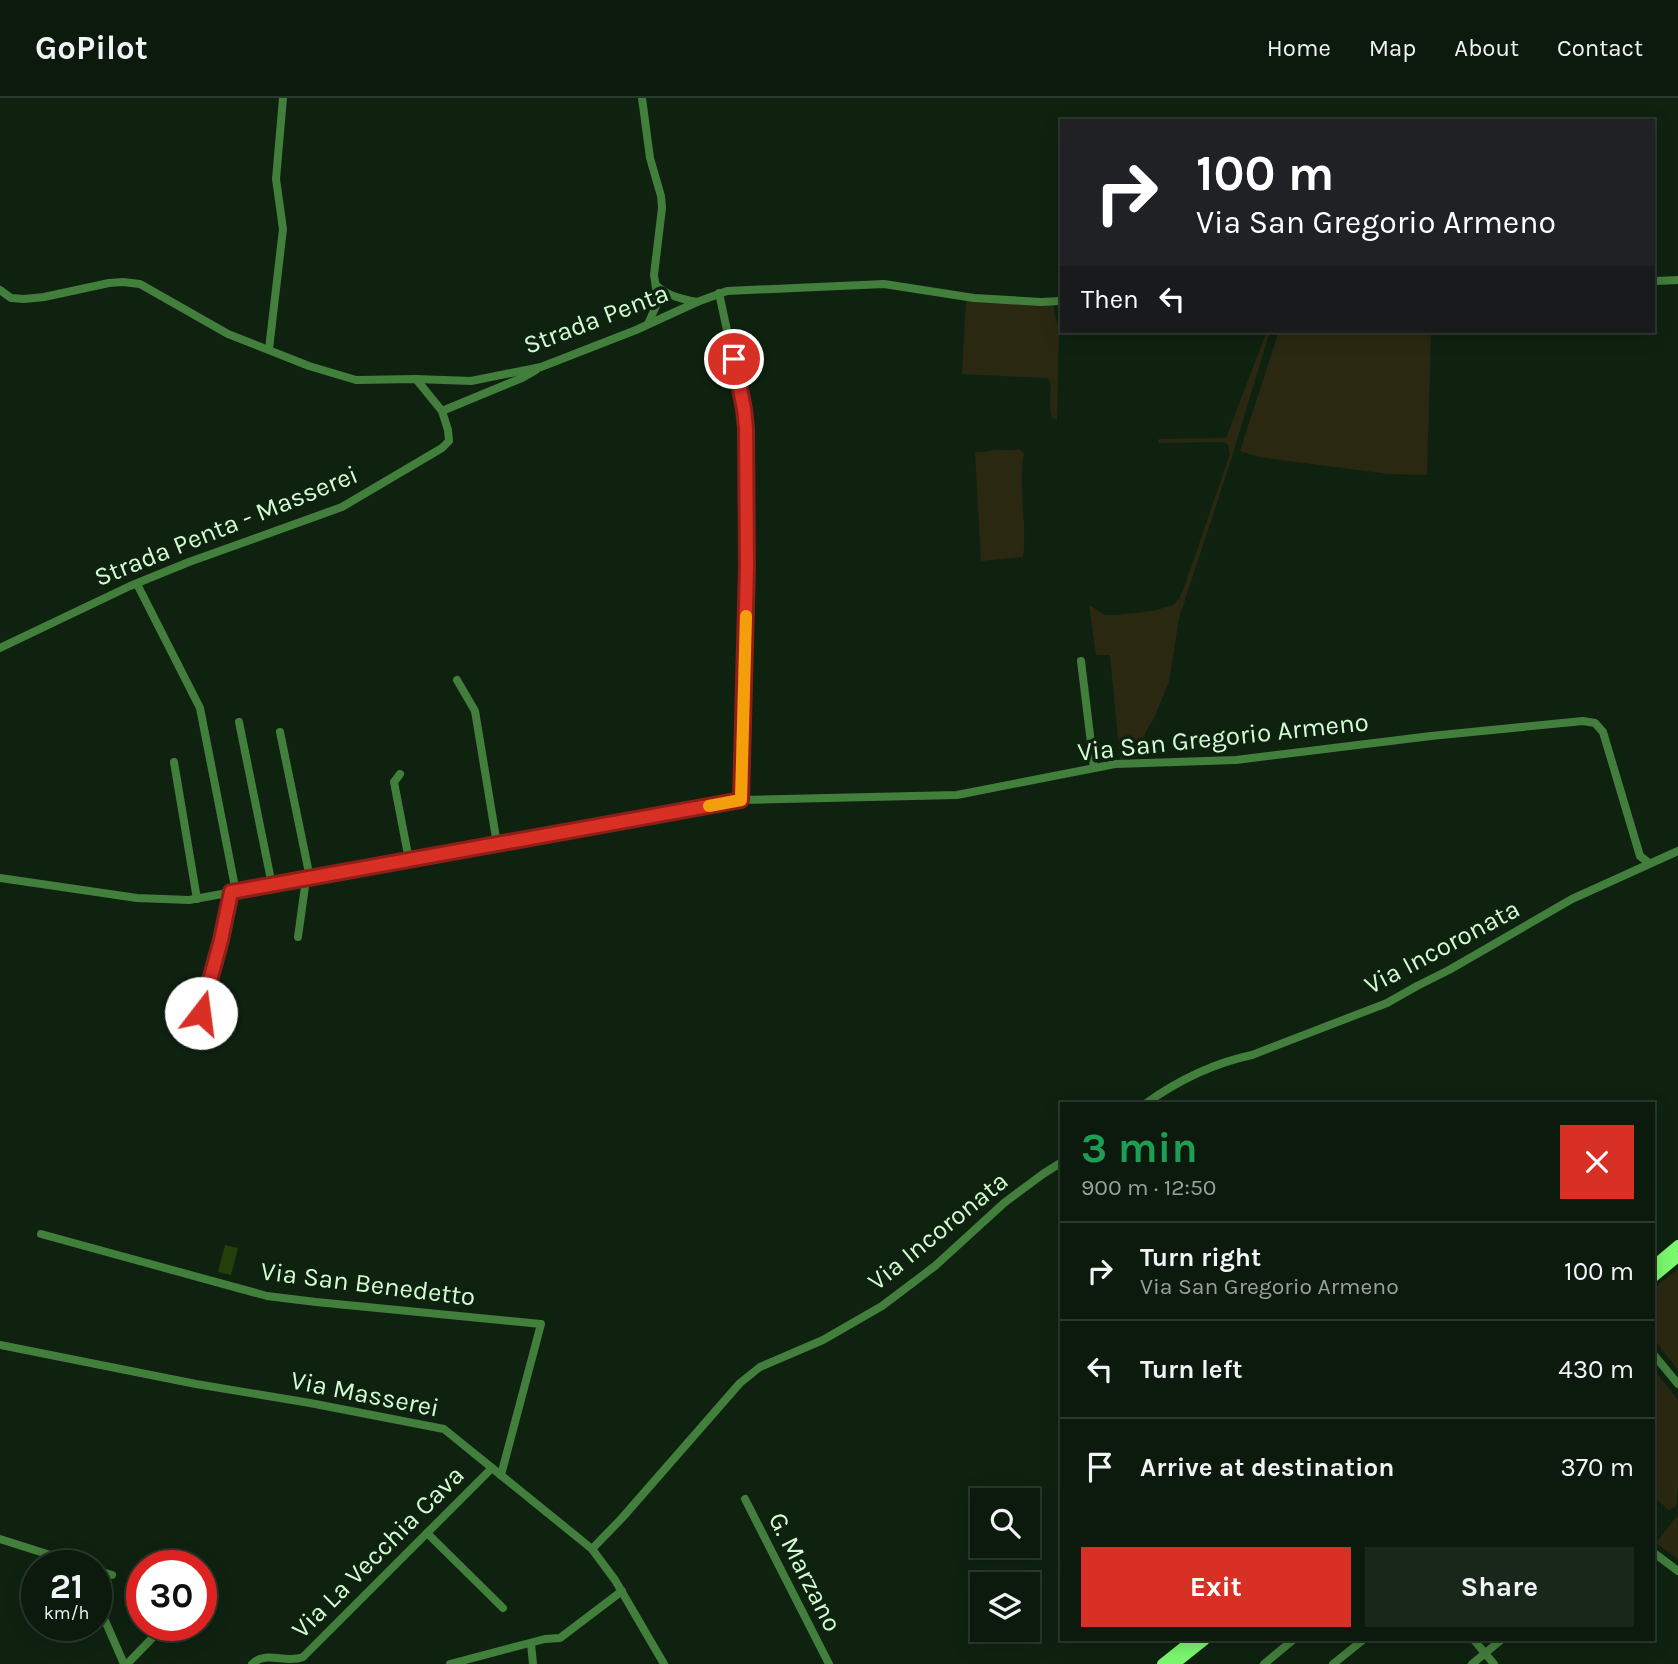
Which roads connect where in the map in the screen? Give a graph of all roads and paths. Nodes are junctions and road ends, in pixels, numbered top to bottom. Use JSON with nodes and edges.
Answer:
{"nodes":[{"id":1,"x":283,"y":98,"type":"edge"},
{"id":2,"x":642,"y":98,"type":"edge"},
{"id":3,"x":1678,"y":280,"type":"edge"},
{"id":4,"x":1655,"y":281,"type":"edge"},
{"id":5,"x":656,"y":285,"type":"junction"},
{"id":6,"x":0,"y":290,"type":"edge"},
{"id":7,"x":719,"y":293,"type":"junction"},
{"id":8,"x":1060,"y":301,"type":"edge"},
{"id":9,"x":697,"y":302,"type":"junction"},
{"id":10,"x":648,"y":324,"type":"junction"},
{"id":11,"x":269,"y":349,"type":"junction"},
{"id":12,"x":541,"y":367,"type":"junction"},
{"id":13,"x":416,"y":379,"type":"junction"},
{"id":14,"x":442,"y":411,"type":"junction"},
{"id":15,"x":136,"y":584,"type":"junction"},
{"id":16,"x":0,"y":648,"type":"edge"},
{"id":17,"x":1081,"y":661,"type":"dead end"},
{"id":18,"x":457,"y":680,"type":"dead end"},
{"id":19,"x":239,"y":722,"type":"dead end"},
{"id":20,"x":280,"y":732,"type":"dead end"},
{"id":21,"x":174,"y":762,"type":"dead end"},
{"id":22,"x":1094,"y":768,"type":"junction"},
{"id":23,"x":400,"y":774,"type":"dead end"},
{"id":24,"x":741,"y":800,"type":"junction"},
{"id":25,"x":497,"y":844,"type":"junction"},
{"id":26,"x":1678,"y":851,"type":"edge"},
{"id":27,"x":409,"y":860,"type":"junction"},
{"id":28,"x":1649,"y":863,"type":"junction"},
{"id":29,"x":0,"y":878,"type":"edge"},
{"id":30,"x":308,"y":879,"type":"junction"},
{"id":31,"x":272,"y":885,"type":"junction"},
{"id":32,"x":233,"y":892,"type":"junction"},
{"id":33,"x":197,"y":899,"type":"junction"},
{"id":34,"x":298,"y":937,"type":"dead end"},
{"id":35,"x":201,"y":1013,"type":"dead end"},
{"id":36,"x":1148,"y":1102,"type":"edge"},
{"id":37,"x":1060,"y":1163,"type":"edge"},
{"id":38,"x":41,"y":1234,"type":"dead end"},
{"id":39,"x":1678,"y":1245,"type":"edge"},
{"id":40,"x":1678,"y":1257,"type":"edge"},
{"id":41,"x":1655,"y":1264,"type":"edge"},
{"id":42,"x":1655,"y":1276,"type":"edge"},
{"id":43,"x":0,"y":1345,"type":"edge"},
{"id":44,"x":1655,"y":1358,"type":"edge"},
{"id":45,"x":1678,"y":1384,"type":"edge"},
{"id":46,"x":492,"y":1468,"type":"junction"},
{"id":47,"x":501,"y":1475,"type":"junction"},
{"id":48,"x":745,"y":1499,"type":"dead end"},
{"id":49,"x":428,"y":1533,"type":"junction"},
{"id":50,"x":0,"y":1539,"type":"edge"},
{"id":51,"x":592,"y":1549,"type":"junction"},
{"id":52,"x":35,"y":1550,"type":"edge"},
{"id":53,"x":1655,"y":1554,"type":"edge"},
{"id":54,"x":1678,"y":1571,"type":"edge"},
{"id":55,"x":622,"y":1591,"type":"junction"},
{"id":56,"x":503,"y":1608,"type":"dead end"},
{"id":57,"x":112,"y":1634,"type":"edge"},
{"id":58,"x":149,"y":1641,"type":"edge"},
{"id":59,"x":1191,"y":1641,"type":"edge"},
{"id":60,"x":1204,"y":1641,"type":"edge"},
{"id":61,"x":1292,"y":1641,"type":"edge"},
{"id":62,"x":1362,"y":1641,"type":"edge"},
{"id":63,"x":1475,"y":1641,"type":"edge"},
{"id":64,"x":1500,"y":1641,"type":"edge"},
{"id":65,"x":531,"y":1644,"type":"junction"},
{"id":66,"x":1485,"y":1653,"type":"junction"},
{"id":67,"x":126,"y":1664,"type":"edge"},
{"id":68,"x":252,"y":1664,"type":"edge"},
{"id":69,"x":450,"y":1664,"type":"edge"},
{"id":70,"x":533,"y":1664,"type":"edge"},
{"id":71,"x":664,"y":1664,"type":"edge"},
{"id":72,"x":829,"y":1664,"type":"edge"},
{"id":73,"x":1162,"y":1664,"type":"edge"},
{"id":74,"x":1175,"y":1664,"type":"edge"},
{"id":75,"x":1264,"y":1664,"type":"edge"},
{"id":76,"x":1333,"y":1664,"type":"edge"},
{"id":77,"x":1472,"y":1664,"type":"edge"},
{"id":78,"x":1494,"y":1664,"type":"edge"}],
"edges":[{"from":1,"to":11,"type":"street"},
{"from":2,"to":5,"type":"street"},
{"from":3,"to":4,"type":"street"},
{"from":5,"to":9,"type":"street"},
{"from":5,"to":10,"type":"street"},
{"from":6,"to":11,"type":"street","name":"Strada Penta"},
{"from":7,"to":8,"type":"street","name":"Strada Penta"},
{"from":7,"to":9,"type":"street","name":"Strada Penta"},
{"from":7,"to":24,"type":"street"},
{"from":9,"to":10,"type":"street","name":"Strada Penta"},
{"from":10,"to":12,"type":"street","name":"Strada Penta"},
{"from":11,"to":13,"type":"street","name":"Strada Penta"},
{"from":12,"to":13,"type":"street","name":"Strada Penta"},
{"from":12,"to":14,"type":"street"},
{"from":13,"to":14,"type":"street"},
{"from":14,"to":15,"type":"street","name":"Strada Penta - Masserei"},
{"from":15,"to":16,"type":"street","name":"Strada Penta - Masserei"},
{"from":15,"to":32,"type":"street"},
{"from":17,"to":22,"type":"street"},
{"from":18,"to":25,"type":"street"},
{"from":19,"to":31,"type":"street"},
{"from":20,"to":30,"type":"street"},
{"from":21,"to":33,"type":"street"},
{"from":22,"to":24,"type":"street","name":"Via San Gregorio Armeno"},
{"from":22,"to":28,"type":"street","name":"Via San Gregorio Armeno"},
{"from":23,"to":27,"type":"street"},
{"from":24,"to":25,"type":"street","name":"Via San Gregorio Armeno"},
{"from":25,"to":27,"type":"street","name":"Via San Gregorio Armeno"},
{"from":26,"to":28,"type":"street","name":"Via Incoronata"},
{"from":27,"to":30,"type":"street","name":"Via San Gregorio Armeno"},
{"from":28,"to":36,"type":"street","name":"Via Incoronata"},
{"from":29,"to":33,"type":"street","name":"Via San Gregorio Armeno"},
{"from":30,"to":31,"type":"street","name":"Via San Gregorio Armeno"},
{"from":30,"to":34,"type":"street"},
{"from":31,"to":32,"type":"street","name":"Via San Gregorio Armeno"},
{"from":32,"to":33,"type":"street","name":"Via San Gregorio Armeno"},
{"from":32,"to":35,"type":"street"},
{"from":37,"to":51,"type":"street","name":"Via Incoronata"},
{"from":38,"to":47,"type":"street","name":"Via San Benedetto"},
{"from":39,"to":41,"type":"main road"},
{"from":40,"to":42,"type":"main road"},
{"from":43,"to":46,"type":"street","name":"Via Masserei"},
{"from":44,"to":45,"type":"street"},
{"from":46,"to":47,"type":"street","name":"Via Masserei"},
{"from":46,"to":49,"type":"street","name":"Via La Vecchia Cava"},
{"from":47,"to":51,"type":"street","name":"Via Masserei"},
{"from":48,"to":72,"type":"street","name":"G. Marzano"},
{"from":49,"to":56,"type":"street"},
{"from":49,"to":68,"type":"street","name":"Via La Vecchia Cava"},
{"from":50,"to":52,"type":"street"},
{"from":51,"to":55,"type":"street","name":"Via Masserei"},
{"from":53,"to":54,"type":"street"},
{"from":55,"to":65,"type":"street"},
{"from":55,"to":71,"type":"street","name":"Via Masserei"},
{"from":57,"to":67,"type":"street"},
{"from":58,"to":67,"type":"street"},
{"from":59,"to":73,"type":"main road"},
{"from":60,"to":74,"type":"main road"},
{"from":61,"to":75,"type":"street"},
{"from":62,"to":76,"type":"street"},
{"from":63,"to":66,"type":"street"},
{"from":64,"to":66,"type":"street"},
{"from":65,"to":69,"type":"street"},
{"from":65,"to":70,"type":"street"},
{"from":66,"to":77,"type":"street"},
{"from":66,"to":78,"type":"street"}]}
